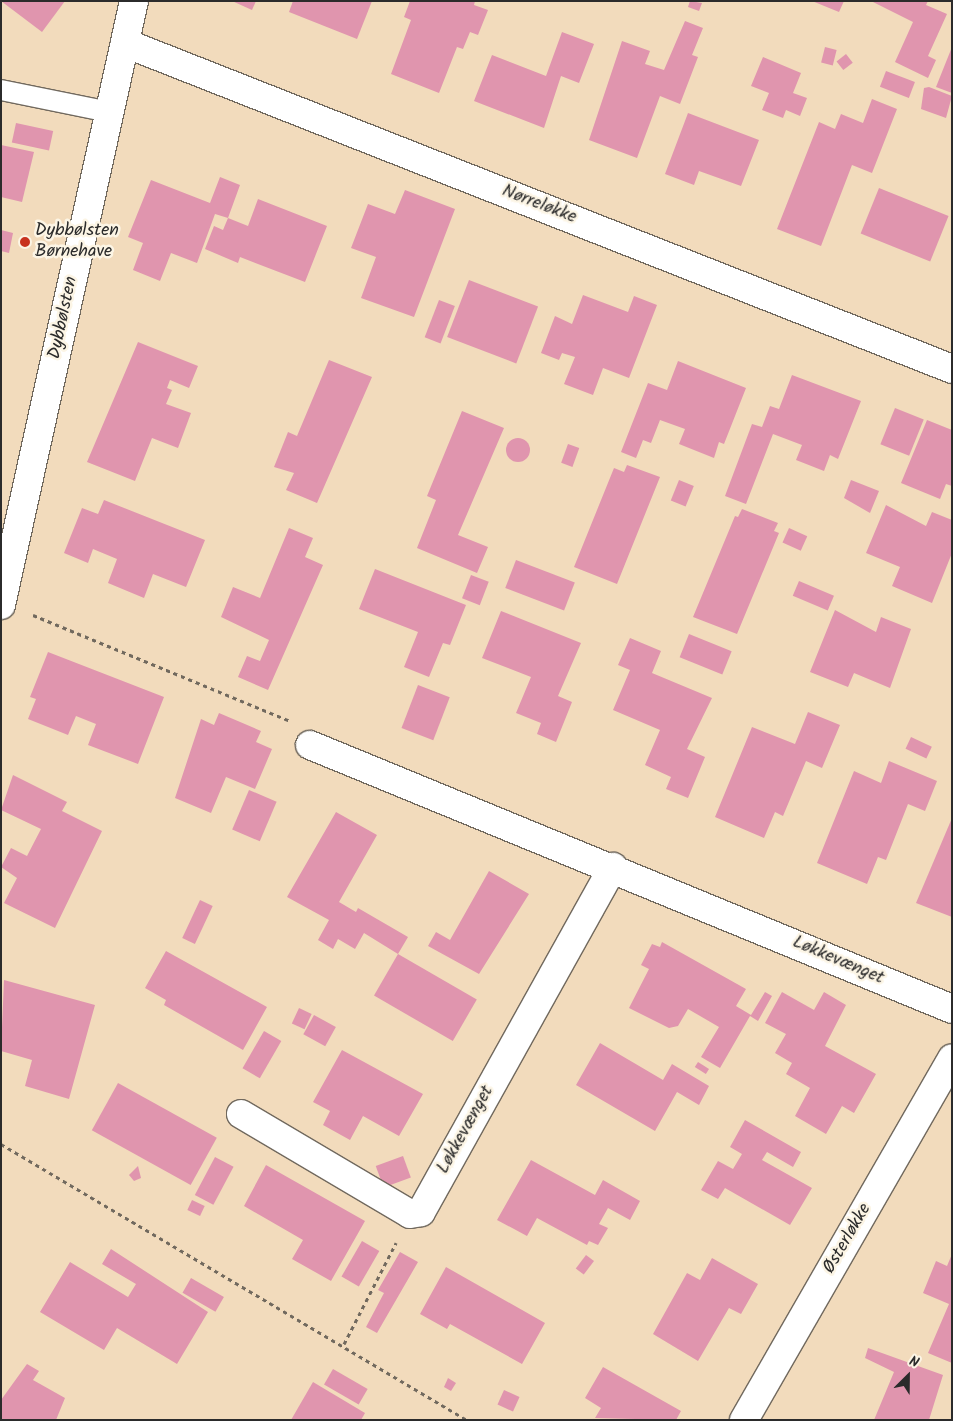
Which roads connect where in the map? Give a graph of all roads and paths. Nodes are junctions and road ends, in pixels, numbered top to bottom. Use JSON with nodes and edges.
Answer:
{"nodes":[{"id":1,"x":134,"y":1,"type":"edge"},
{"id":2,"x":125,"y":43,"type":"junction"},
{"id":3,"x":1,"y":90,"type":"edge"},
{"id":4,"x":109,"y":112,"type":"junction"},
{"id":5,"x":952,"y":369,"type":"edge"},
{"id":6,"x":2,"y":604,"type":"edge"},
{"id":7,"x":310,"y":744,"type":"joint"},
{"id":8,"x":613,"y":867,"type":"junction"},
{"id":9,"x":952,"y":1009,"type":"edge"},
{"id":10,"x":952,"y":1059,"type":"edge"},
{"id":11,"x":240,"y":1114,"type":"dead end"},
{"id":12,"x":1,"y":1144,"type":"edge"},
{"id":13,"x":410,"y":1214,"type":"junction"},
{"id":14,"x":344,"y":1344,"type":"junction"},
{"id":15,"x":467,"y":1420,"type":"edge"},
{"id":16,"x":744,"y":1420,"type":"edge"}],
"edges":[{"from":1,"to":2,"type":"street","name":"Dybbølsten"},
{"from":2,"to":4,"type":"street","name":"Dybbølsten"},
{"from":2,"to":5,"type":"street","name":"Nørreløkke"},
{"from":3,"to":4,"type":"lane"},
{"from":4,"to":6,"type":"street","name":"Dybbølsten"},
{"from":6,"to":7,"type":"path"},
{"from":7,"to":8,"type":"street","name":"Løkkevænget"},
{"from":8,"to":9,"type":"street","name":"Løkkevænget"},
{"from":8,"to":13,"type":"street","name":"Løkkevænget"},
{"from":10,"to":16,"type":"street","name":"Østerløkke"},
{"from":11,"to":13,"type":"street"},
{"from":12,"to":14,"type":"path"},
{"from":13,"to":14,"type":"path"},
{"from":14,"to":15,"type":"path"}]}
